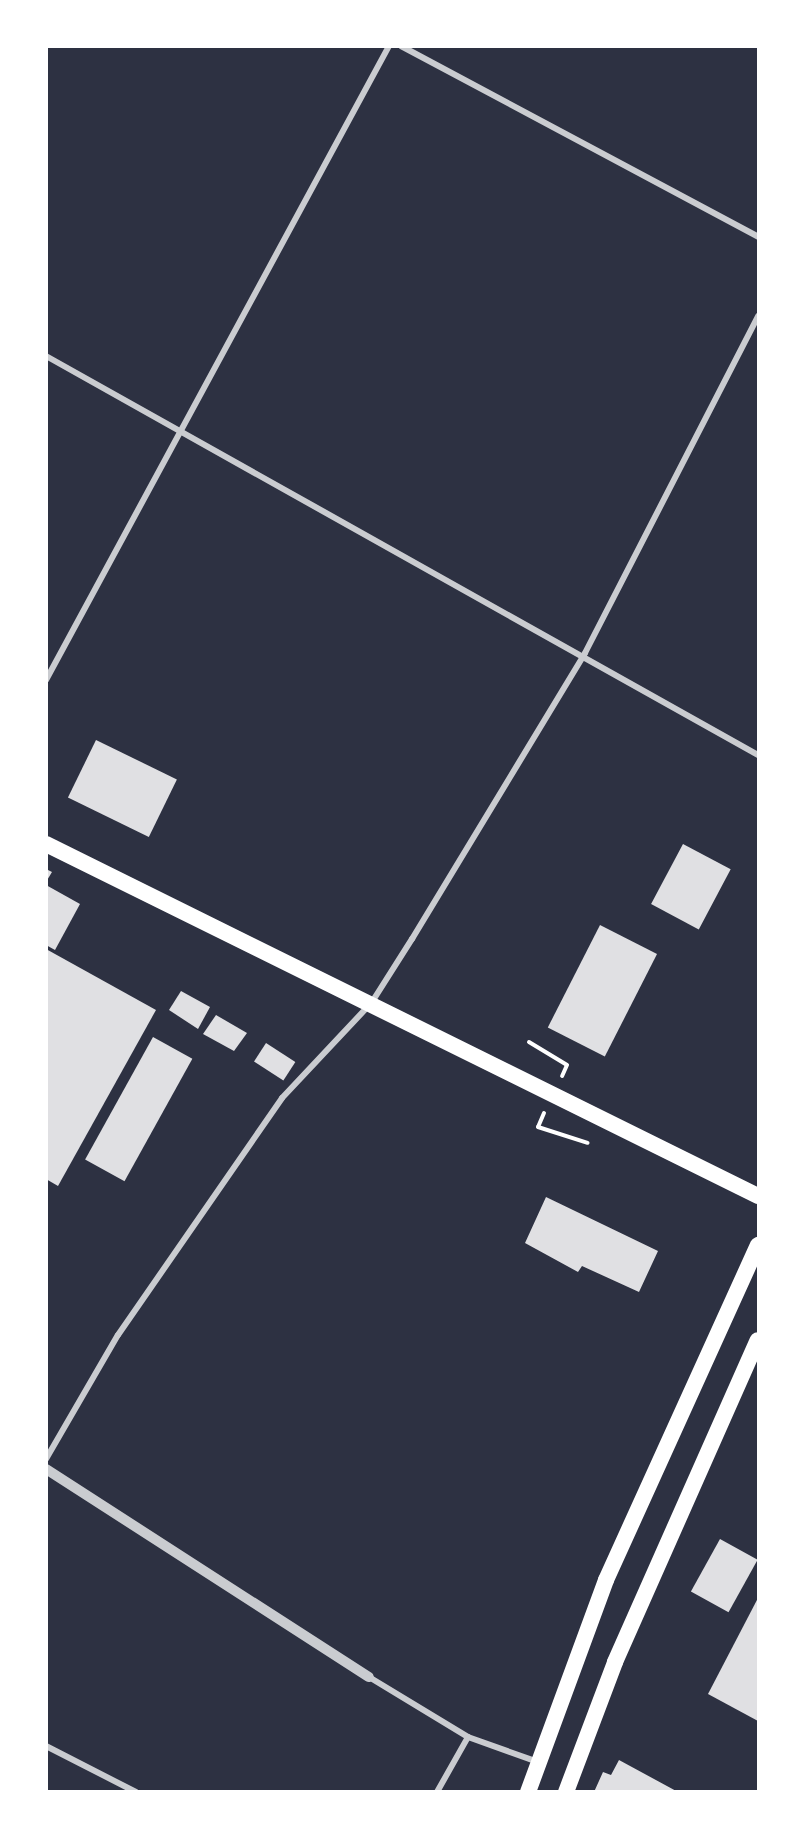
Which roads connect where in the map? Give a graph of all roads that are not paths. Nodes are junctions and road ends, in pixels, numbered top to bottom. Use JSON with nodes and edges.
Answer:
{"nodes":[{"id":1,"x":389,"y":46,"type":"edge"},
{"id":2,"x":401,"y":46,"type":"edge"},
{"id":3,"x":759,"y":237,"type":"edge"},
{"id":4,"x":759,"y":316,"type":"edge"},
{"id":5,"x":46,"y":357,"type":"edge"},
{"id":6,"x":178,"y":430,"type":"junction"},
{"id":7,"x":585,"y":653,"type":"junction"},
{"id":8,"x":46,"y":680,"type":"edge"},
{"id":9,"x":759,"y":755,"type":"edge"},
{"id":10,"x":46,"y":844,"type":"edge"},
{"id":11,"x":372,"y":1002,"type":"junction"},
{"id":12,"x":759,"y":1196,"type":"edge"},
{"id":13,"x":759,"y":1245,"type":"edge"},
{"id":14,"x":759,"y":1340,"type":"edge"},
{"id":15,"x":46,"y":1459,"type":"edge"},
{"id":16,"x":46,"y":1469,"type":"edge"},
{"id":17,"x":369,"y":1677,"type":"joint"},
{"id":18,"x":468,"y":1737,"type":"junction"},
{"id":19,"x":46,"y":1746,"type":"edge"},
{"id":20,"x":538,"y":1762,"type":"junction"},
{"id":21,"x":136,"y":1791,"type":"edge"},
{"id":22,"x":436,"y":1791,"type":"edge"},
{"id":23,"x":528,"y":1791,"type":"edge"},
{"id":24,"x":567,"y":1791,"type":"edge"}],
"edges":[{"from":1,"to":6,"type":"street"},
{"from":2,"to":3,"type":"street"},
{"from":4,"to":7,"type":"street"},
{"from":5,"to":6,"type":"street"},
{"from":6,"to":7,"type":"street"},
{"from":6,"to":8,"type":"street"},
{"from":7,"to":9,"type":"street"},
{"from":7,"to":11,"type":"street"},
{"from":10,"to":11,"type":"highway"},
{"from":11,"to":12,"type":"highway"},
{"from":11,"to":15,"type":"street"},
{"from":13,"to":20,"type":"highway"},
{"from":14,"to":24,"type":"highway"},
{"from":16,"to":17,"type":"street"},
{"from":17,"to":18,"type":"street"},
{"from":18,"to":20,"type":"street"},
{"from":18,"to":22,"type":"street"},
{"from":19,"to":21,"type":"street"},
{"from":20,"to":23,"type":"highway"}]}
